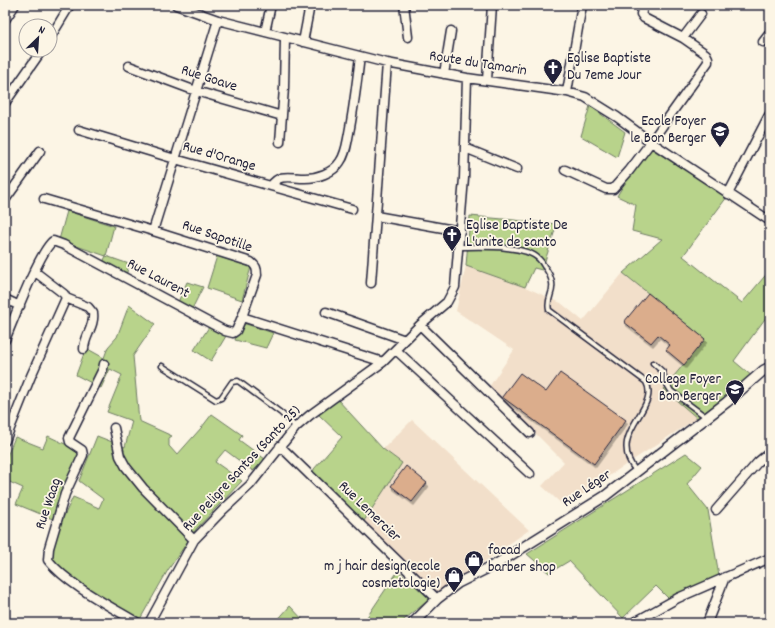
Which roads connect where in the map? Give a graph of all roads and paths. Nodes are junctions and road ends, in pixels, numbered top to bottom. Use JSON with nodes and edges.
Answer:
{"nodes":[{"id":1,"x":15,"y":5,"type":"edge"},
{"id":2,"x":70,"y":5,"type":"edge"},
{"id":3,"x":178,"y":5,"type":"edge"},
{"id":4,"x":271,"y":5,"type":"edge"},
{"id":5,"x":310,"y":5,"type":"edge"},
{"id":6,"x":404,"y":5,"type":"edge"},
{"id":7,"x":492,"y":5,"type":"edge"},
{"id":8,"x":582,"y":5,"type":"edge"},
{"id":9,"x":644,"y":5,"type":"edge"},
{"id":10,"x":701,"y":14,"type":"dead end"},
{"id":11,"x":5,"y":20,"type":"edge"},
{"id":12,"x":218,"y":20,"type":"junction"},
{"id":13,"x":58,"y":25,"type":"edge"},
{"id":14,"x":451,"y":31,"type":"dead end"},
{"id":15,"x":265,"y":32,"type":"junction"},
{"id":16,"x":770,"y":33,"type":"edge"},
{"id":17,"x":408,"y":37,"type":"dead end"},
{"id":18,"x":285,"y":38,"type":"junction"},
{"id":19,"x":683,"y":38,"type":"junction"},
{"id":20,"x":303,"y":42,"type":"junction"},
{"id":21,"x":763,"y":42,"type":"dead end"},
{"id":22,"x":360,"y":56,"type":"junction"},
{"id":23,"x":36,"y":58,"type":"edge"},
{"id":24,"x":387,"y":63,"type":"junction"},
{"id":25,"x":129,"y":66,"type":"dead end"},
{"id":26,"x":444,"y":74,"type":"junction"},
{"id":27,"x":467,"y":78,"type":"junction"},
{"id":28,"x":487,"y":80,"type":"junction"},
{"id":29,"x":196,"y":91,"type":"junction"},
{"id":30,"x":567,"y":92,"type":"junction"},
{"id":31,"x":5,"y":103,"type":"edge"},
{"id":32,"x":770,"y":114,"type":"edge"},
{"id":33,"x":282,"y":116,"type":"junction"},
{"id":34,"x":79,"y":130,"type":"dead end"},
{"id":35,"x":280,"y":142,"type":"dead end"},
{"id":36,"x":651,"y":142,"type":"junction"},
{"id":37,"x":465,"y":148,"type":"junction"},
{"id":38,"x":40,"y":151,"type":"dead end"},
{"id":39,"x":175,"y":159,"type":"junction"},
{"id":40,"x":517,"y":169,"type":"dead end"},
{"id":41,"x":565,"y":170,"type":"dead end"},
{"id":42,"x":271,"y":186,"type":"junction"},
{"id":43,"x":728,"y":194,"type":"junction"},
{"id":44,"x":44,"y":199,"type":"dead end"},
{"id":45,"x":5,"y":200,"type":"edge"},
{"id":46,"x":352,"y":209,"type":"dead end"},
{"id":47,"x":376,"y":216,"type":"junction"},
{"id":48,"x":770,"y":221,"type":"edge"},
{"id":49,"x":153,"y":230,"type":"junction"},
{"id":50,"x":460,"y":230,"type":"junction"},
{"id":51,"x":459,"y":247,"type":"junction"},
{"id":52,"x":34,"y":271,"type":"junction"},
{"id":53,"x":371,"y":283,"type":"dead end"},
{"id":54,"x":66,"y":298,"type":"junction"},
{"id":55,"x":5,"y":299,"type":"edge"},
{"id":56,"x":20,"y":306,"type":"junction"},
{"id":57,"x":326,"y":312,"type":"dead end"},
{"id":58,"x":242,"y":317,"type":"junction"},
{"id":59,"x":420,"y":326,"type":"junction"},
{"id":60,"x":5,"y":340,"type":"edge"},
{"id":61,"x":405,"y":340,"type":"junction"},
{"id":62,"x":84,"y":349,"type":"dead end"},
{"id":63,"x":396,"y":350,"type":"junction"},
{"id":64,"x":383,"y":362,"type":"junction"},
{"id":65,"x":653,"y":363,"type":"dead end"},
{"id":66,"x":104,"y":364,"type":"dead end"},
{"id":67,"x":162,"y":366,"type":"dead end"},
{"id":68,"x":770,"y":367,"type":"edge"},
{"id":69,"x":706,"y":417,"type":"junction"},
{"id":70,"x":296,"y":427,"type":"junction"},
{"id":71,"x":114,"y":428,"type":"dead end"},
{"id":72,"x":530,"y":433,"type":"dead end"},
{"id":73,"x":5,"y":441,"type":"edge"},
{"id":74,"x":280,"y":446,"type":"junction"},
{"id":75,"x":770,"y":452,"type":"edge"},
{"id":76,"x":636,"y":472,"type":"junction"},
{"id":77,"x":530,"y":474,"type":"dead end"},
{"id":78,"x":716,"y":510,"type":"dead end"},
{"id":79,"x":194,"y":540,"type":"junction"},
{"id":80,"x":770,"y":558,"type":"edge"},
{"id":81,"x":725,"y":577,"type":"junction"},
{"id":82,"x":437,"y":599,"type":"junction"},
{"id":83,"x":138,"y":623,"type":"edge"},
{"id":84,"x":149,"y":623,"type":"edge"},
{"id":85,"x":413,"y":623,"type":"edge"},
{"id":86,"x":633,"y":623,"type":"edge"},
{"id":87,"x":707,"y":623,"type":"edge"}],
"edges":[{"from":1,"to":11,"type":"street"},
{"from":2,"to":13,"type":"street"},
{"from":3,"to":12,"type":"street","name":"Route du Tamarin"},
{"from":4,"to":15,"type":"street"},
{"from":5,"to":20,"type":"street"},
{"from":6,"to":17,"type":"street"},
{"from":7,"to":28,"type":"street"},
{"from":8,"to":30,"type":"street"},
{"from":9,"to":19,"type":"street"},
{"from":10,"to":19,"type":"street"},
{"from":12,"to":15,"type":"street","name":"Route du Tamarin"},
{"from":12,"to":29,"type":"street"},
{"from":14,"to":26,"type":"street"},
{"from":15,"to":18,"type":"street","name":"Route du Tamarin"},
{"from":16,"to":21,"type":"street"},
{"from":18,"to":20,"type":"street","name":"Route du Tamarin"},
{"from":18,"to":33,"type":"street"},
{"from":19,"to":36,"type":"street"},
{"from":20,"to":22,"type":"street","name":"Route du Tamarin"},
{"from":22,"to":24,"type":"street","name":"Route du Tamarin"},
{"from":22,"to":42,"type":"street"},
{"from":23,"to":31,"type":"street"},
{"from":24,"to":26,"type":"street","name":"Route du Tamarin"},
{"from":24,"to":47,"type":"street"},
{"from":25,"to":29,"type":"street","name":"Rue Goave"},
{"from":26,"to":27,"type":"street","name":"Route du Tamarin"},
{"from":27,"to":28,"type":"street","name":"Route du Tamarin"},
{"from":27,"to":37,"type":"street","name":"Rue Peligre Santos (Santo 25)"},
{"from":28,"to":30,"type":"street","name":"Route du Tamarin"},
{"from":29,"to":33,"type":"street","name":"Rue Goave"},
{"from":29,"to":39,"type":"street"},
{"from":30,"to":36,"type":"street","name":"Route du Tamarin"},
{"from":32,"to":43,"type":"street"},
{"from":33,"to":35,"type":"street"},
{"from":34,"to":39,"type":"street","name":"Rue d'Orange"},
{"from":36,"to":41,"type":"street"},
{"from":36,"to":43,"type":"street","name":"Route du Tamarin"},
{"from":37,"to":40,"type":"street"},
{"from":37,"to":50,"type":"street","name":"Rue Peligre Santos (Santo 25)"},
{"from":38,"to":45,"type":"street"},
{"from":39,"to":42,"type":"street","name":"Rue d'Orange"},
{"from":39,"to":49,"type":"street"},
{"from":42,"to":46,"type":"street","name":"Rue d'Orange"},
{"from":43,"to":48,"type":"street","name":"Route du Tamarin"},
{"from":44,"to":49,"type":"street","name":"Rue Sapotille"},
{"from":47,"to":50,"type":"street"},
{"from":47,"to":53,"type":"street"},
{"from":49,"to":58,"type":"street","name":"Rue Sapotille"},
{"from":50,"to":51,"type":"street","name":"Rue Peligre Santos (Santo 25)"},
{"from":51,"to":59,"type":"street","name":"Rue Peligre Santos (Santo 25)"},
{"from":51,"to":76,"type":"lane"},
{"from":52,"to":54,"type":"street"},
{"from":52,"to":56,"type":"street"},
{"from":52,"to":58,"type":"street","name":"Rue Laurent"},
{"from":54,"to":62,"type":"street"},
{"from":54,"to":73,"type":"street"},
{"from":55,"to":56,"type":"street"},
{"from":56,"to":60,"type":"street"},
{"from":57,"to":61,"type":"street"},
{"from":58,"to":64,"type":"street"},
{"from":59,"to":61,"type":"street","name":"Rue Peligre Santos (Santo 25)"},
{"from":59,"to":72,"type":"street"},
{"from":61,"to":63,"type":"street","name":"Rue Peligre Santos (Santo 25)"},
{"from":63,"to":64,"type":"street","name":"Rue Peligre Santos (Santo 25)"},
{"from":63,"to":77,"type":"street"},
{"from":64,"to":70,"type":"street","name":"Rue Peligre Santos (Santo 25)"},
{"from":65,"to":69,"type":"lane"},
{"from":66,"to":83,"type":"street","name":"Rue Waag"},
{"from":67,"to":70,"type":"lane"},
{"from":68,"to":69,"type":"street","name":"Rue Léger"},
{"from":69,"to":76,"type":"street","name":"Rue Léger"},
{"from":70,"to":74,"type":"street","name":"Rue Peligre Santos (Santo 25)"},
{"from":71,"to":79,"type":"street"},
{"from":74,"to":79,"type":"street","name":"Rue Peligre Santos (Santo 25)"},
{"from":74,"to":82,"type":"street","name":"Rue Lemercier"},
{"from":75,"to":78,"type":"street"},
{"from":76,"to":82,"type":"street","name":"Rue Léger"},
{"from":79,"to":84,"type":"street","name":"Rue Peligre Santos (Santo 25)"},
{"from":80,"to":81,"type":"street"},
{"from":81,"to":86,"type":"street"},
{"from":81,"to":87,"type":"street"},
{"from":82,"to":85,"type":"street","name":"Rue Léger"}]}
